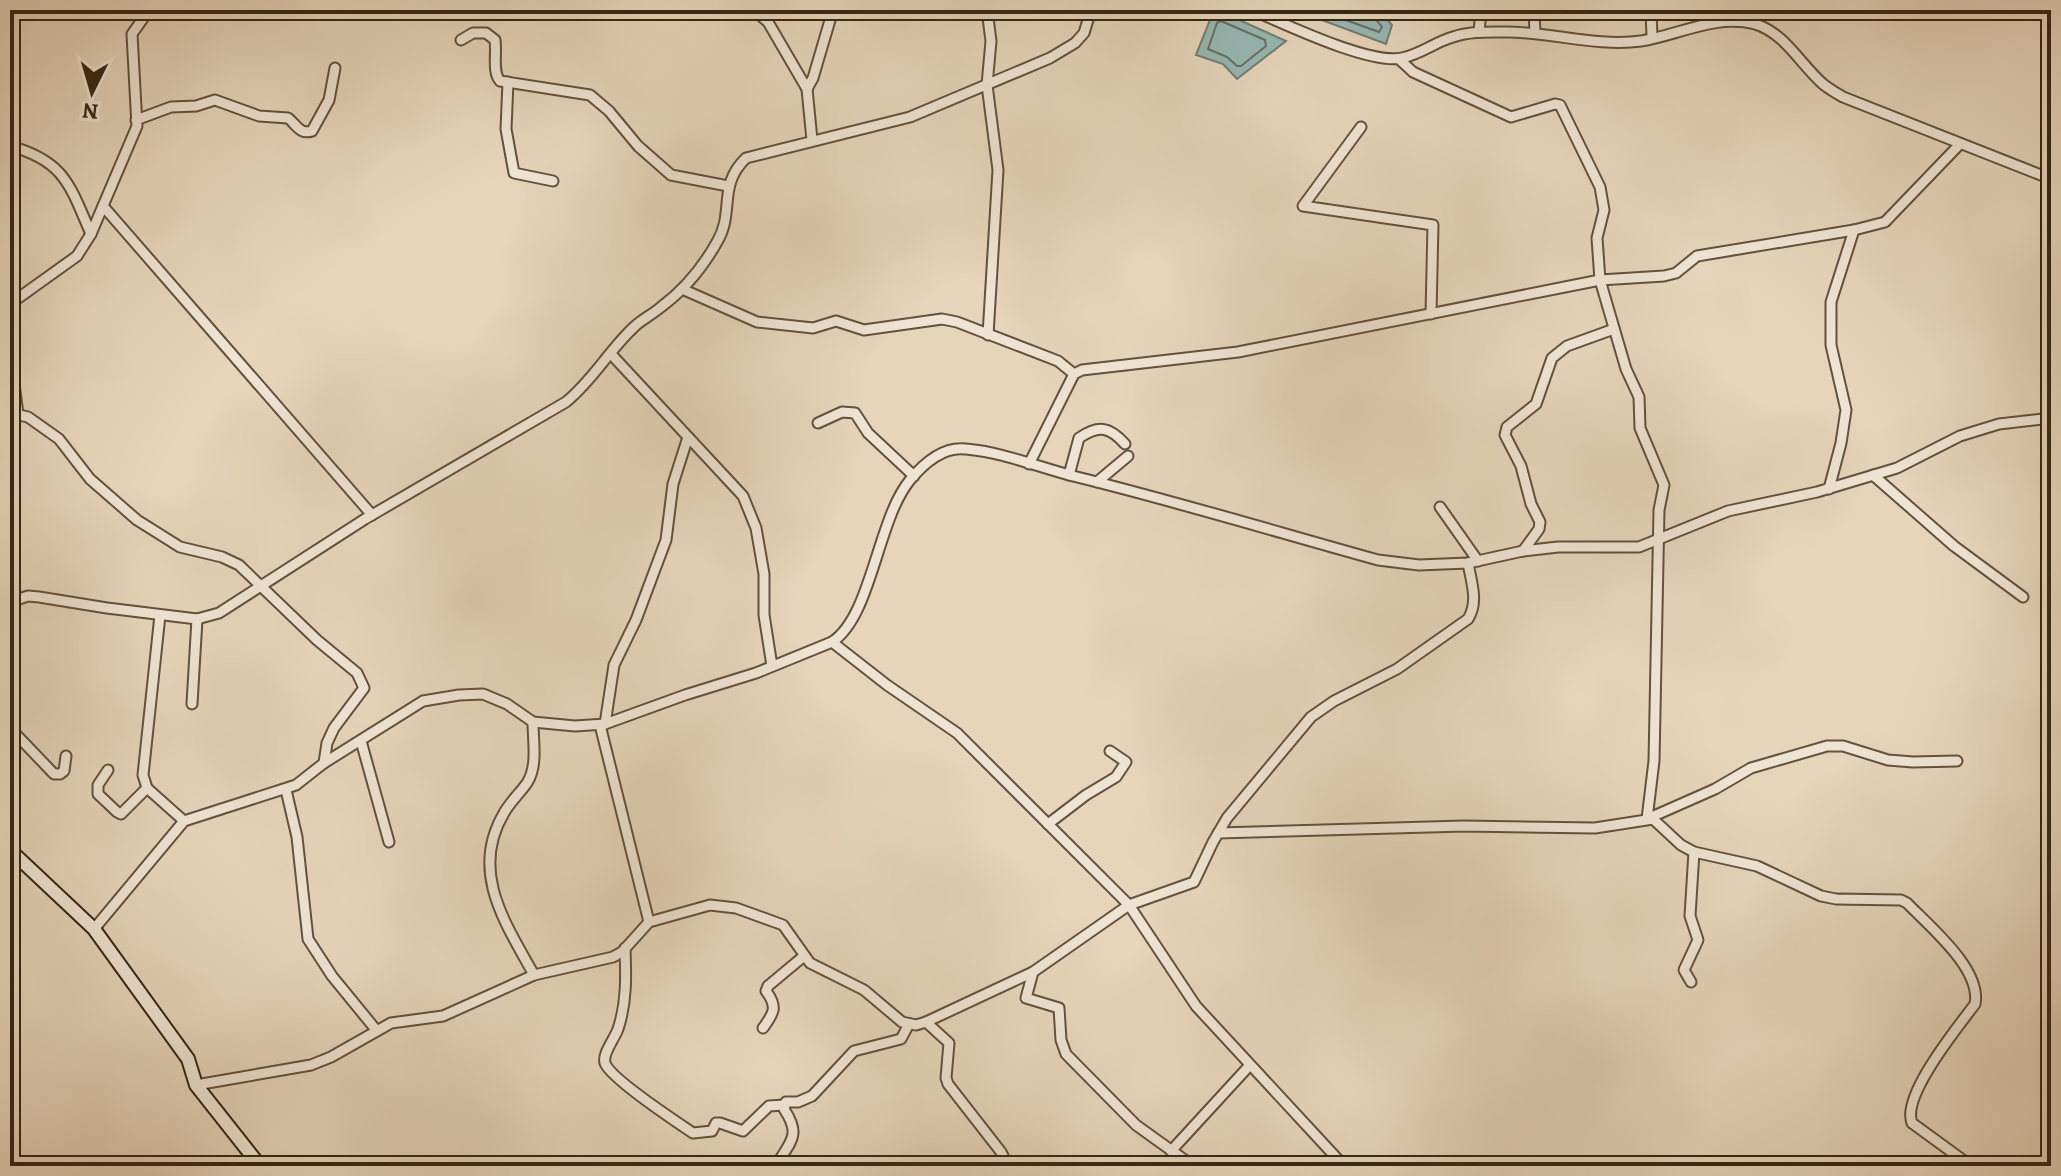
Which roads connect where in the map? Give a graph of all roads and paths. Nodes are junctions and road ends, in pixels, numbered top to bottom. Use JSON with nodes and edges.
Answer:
{"nodes":[{"id":1,"x":149,"y":10,"type":"edge"},
{"id":2,"x":754,"y":10,"type":"edge"},
{"id":3,"x":833,"y":10,"type":"edge"},
{"id":4,"x":987,"y":10,"type":"edge"},
{"id":5,"x":1091,"y":10,"type":"edge"},
{"id":6,"x":1252,"y":10,"type":"edge"},
{"id":7,"x":1481,"y":10,"type":"edge"},
{"id":8,"x":1534,"y":10,"type":"edge"},
{"id":9,"x":1651,"y":10,"type":"edge"},
{"id":10,"x":1731,"y":10,"type":"edge"},
{"id":11,"x":1730,"y":21,"type":"junction"},
{"id":12,"x":1479,"y":32,"type":"junction"},
{"id":13,"x":1535,"y":33,"type":"junction"},
{"id":14,"x":1652,"y":37,"type":"junction"},
{"id":15,"x":461,"y":40,"type":"dead end"},
{"id":16,"x":1399,"y":59,"type":"junction"},
{"id":17,"x":335,"y":68,"type":"dead end"},
{"id":18,"x":508,"y":82,"type":"junction"},
{"id":19,"x":987,"y":85,"type":"junction"},
{"id":20,"x":807,"y":89,"type":"junction"},
{"id":21,"x":136,"y":120,"type":"junction"},
{"id":22,"x":1361,"y":127,"type":"dead end"},
{"id":23,"x":812,"y":140,"type":"junction"},
{"id":24,"x":1960,"y":144,"type":"junction"},
{"id":25,"x":10,"y":146,"type":"edge"},
{"id":26,"x":2051,"y":179,"type":"edge"},
{"id":27,"x":553,"y":181,"type":"dead end"},
{"id":28,"x":728,"y":186,"type":"junction"},
{"id":29,"x":103,"y":206,"type":"junction"},
{"id":30,"x":1854,"y":230,"type":"junction"},
{"id":31,"x":91,"y":234,"type":"junction"},
{"id":32,"x":1600,"y":280,"type":"junction"},
{"id":33,"x":682,"y":289,"type":"junction"},
{"id":34,"x":10,"y":304,"type":"edge"},
{"id":35,"x":1431,"y":314,"type":"junction"},
{"id":36,"x":1614,"y":329,"type":"junction"},
{"id":37,"x":988,"y":335,"type":"junction"},
{"id":38,"x":10,"y":353,"type":"edge"},
{"id":39,"x":611,"y":354,"type":"junction"},
{"id":40,"x":1074,"y":374,"type":"junction"},
{"id":41,"x":14,"y":414,"type":"edge"},
{"id":42,"x":2051,"y":418,"type":"edge"},
{"id":43,"x":818,"y":423,"type":"dead end"},
{"id":44,"x":688,"y":437,"type":"junction"},
{"id":45,"x":1125,"y":444,"type":"dead end"},
{"id":46,"x":1128,"y":456,"type":"dead end"},
{"id":47,"x":1029,"y":464,"type":"junction"},
{"id":48,"x":1069,"y":475,"type":"junction"},
{"id":49,"x":1873,"y":475,"type":"junction"},
{"id":50,"x":914,"y":476,"type":"junction"},
{"id":51,"x":1097,"y":482,"type":"junction"},
{"id":52,"x":1829,"y":489,"type":"junction"},
{"id":53,"x":1440,"y":507,"type":"dead end"},
{"id":54,"x":372,"y":515,"type":"junction"},
{"id":55,"x":1659,"y":539,"type":"junction"},
{"id":56,"x":1523,"y":551,"type":"junction"},
{"id":57,"x":1473,"y":562,"type":"junction"},
{"id":58,"x":261,"y":584,"type":"junction"},
{"id":59,"x":2023,"y":597,"type":"dead end"},
{"id":60,"x":10,"y":602,"type":"edge"},
{"id":61,"x":160,"y":615,"type":"junction"},
{"id":62,"x":197,"y":619,"type":"junction"},
{"id":63,"x":832,"y":642,"type":"junction"},
{"id":64,"x":772,"y":666,"type":"junction"},
{"id":65,"x":192,"y":704,"type":"dead end"},
{"id":66,"x":533,"y":722,"type":"junction"},
{"id":67,"x":602,"y":724,"type":"junction"},
{"id":68,"x":10,"y":728,"type":"edge"},
{"id":69,"x":361,"y":741,"type":"junction"},
{"id":70,"x":1110,"y":751,"type":"dead end"},
{"id":71,"x":66,"y":756,"type":"dead end"},
{"id":72,"x":1957,"y":761,"type":"dead end"},
{"id":73,"x":324,"y":763,"type":"junction"},
{"id":74,"x":108,"y":770,"type":"dead end"},
{"id":75,"x":147,"y":788,"type":"junction"},
{"id":76,"x":286,"y":790,"type":"junction"},
{"id":77,"x":1647,"y":819,"type":"junction"},
{"id":78,"x":184,"y":821,"type":"junction"},
{"id":79,"x":1048,"y":824,"type":"junction"},
{"id":80,"x":1218,"y":833,"type":"junction"},
{"id":81,"x":389,"y":842,"type":"dead end"},
{"id":82,"x":10,"y":850,"type":"edge"},
{"id":83,"x":1694,"y":852,"type":"junction"},
{"id":84,"x":1129,"y":905,"type":"junction"},
{"id":85,"x":649,"y":922,"type":"junction"},
{"id":86,"x":94,"y":929,"type":"junction"},
{"id":87,"x":625,"y":948,"type":"junction"},
{"id":88,"x":804,"y":956,"type":"junction"},
{"id":89,"x":1033,"y":972,"type":"junction"},
{"id":90,"x":534,"y":975,"type":"junction"},
{"id":91,"x":1691,"y":982,"type":"dead end"},
{"id":92,"x":926,"y":1022,"type":"junction"},
{"id":93,"x":909,"y":1024,"type":"junction"},
{"id":94,"x":763,"y":1028,"type":"dead end"},
{"id":95,"x":377,"y":1031,"type":"junction"},
{"id":96,"x":1250,"y":1065,"type":"junction"},
{"id":97,"x":196,"y":1085,"type":"junction"},
{"id":98,"x":784,"y":1105,"type":"junction"},
{"id":99,"x":1171,"y":1151,"type":"junction"},
{"id":100,"x":2051,"y":1161,"type":"edge"},
{"id":101,"x":260,"y":1166,"type":"edge"},
{"id":102,"x":776,"y":1166,"type":"edge"},
{"id":103,"x":1008,"y":1166,"type":"edge"},
{"id":104,"x":1193,"y":1166,"type":"edge"},
{"id":105,"x":1344,"y":1166,"type":"edge"},
{"id":106,"x":1971,"y":1166,"type":"edge"},
{"id":107,"x":2025,"y":1166,"type":"edge"}],
"edges":[{"from":1,"to":21,"type":"street"},
{"from":2,"to":20,"type":"street"},
{"from":3,"to":20,"type":"street"},
{"from":4,"to":19,"type":"street"},
{"from":5,"to":19,"type":"street"},
{"from":6,"to":16,"type":"street"},
{"from":7,"to":12,"type":"street"},
{"from":8,"to":13,"type":"street"},
{"from":9,"to":14,"type":"street"},
{"from":10,"to":11,"type":"street"},
{"from":11,"to":14,"type":"street"},
{"from":11,"to":24,"type":"street"},
{"from":12,"to":13,"type":"street"},
{"from":12,"to":16,"type":"street"},
{"from":13,"to":14,"type":"street"},
{"from":15,"to":18,"type":"street"},
{"from":16,"to":32,"type":"street"},
{"from":17,"to":21,"type":"street"},
{"from":18,"to":27,"type":"street"},
{"from":18,"to":28,"type":"street"},
{"from":19,"to":23,"type":"street"},
{"from":19,"to":37,"type":"street"},
{"from":20,"to":23,"type":"street"},
{"from":21,"to":29,"type":"street"},
{"from":22,"to":35,"type":"street"},
{"from":23,"to":28,"type":"street"},
{"from":24,"to":26,"type":"street"},
{"from":24,"to":30,"type":"street"},
{"from":25,"to":31,"type":"street"},
{"from":28,"to":33,"type":"street"},
{"from":29,"to":31,"type":"street"},
{"from":29,"to":54,"type":"street"},
{"from":30,"to":32,"type":"street"},
{"from":30,"to":52,"type":"street"},
{"from":31,"to":34,"type":"street"},
{"from":32,"to":35,"type":"street"},
{"from":32,"to":36,"type":"street"},
{"from":33,"to":37,"type":"street"},
{"from":33,"to":39,"type":"street"},
{"from":35,"to":40,"type":"street"},
{"from":36,"to":55,"type":"street"},
{"from":36,"to":56,"type":"street"},
{"from":37,"to":40,"type":"street"},
{"from":38,"to":41,"type":"street"},
{"from":39,"to":44,"type":"street"},
{"from":39,"to":54,"type":"street"},
{"from":40,"to":47,"type":"street"},
{"from":41,"to":58,"type":"street"},
{"from":42,"to":49,"type":"street"},
{"from":43,"to":50,"type":"street"},
{"from":44,"to":64,"type":"street"},
{"from":44,"to":67,"type":"street"},
{"from":45,"to":48,"type":"street"},
{"from":46,"to":51,"type":"street"},
{"from":47,"to":48,"type":"street"},
{"from":47,"to":50,"type":"street"},
{"from":48,"to":51,"type":"street"},
{"from":49,"to":52,"type":"street"},
{"from":49,"to":59,"type":"street"},
{"from":50,"to":63,"type":"street"},
{"from":51,"to":57,"type":"street"},
{"from":52,"to":55,"type":"street"},
{"from":53,"to":57,"type":"street"},
{"from":54,"to":58,"type":"street"},
{"from":55,"to":56,"type":"street"},
{"from":55,"to":77,"type":"street"},
{"from":56,"to":57,"type":"street"},
{"from":57,"to":80,"type":"street"},
{"from":58,"to":62,"type":"street"},
{"from":58,"to":73,"type":"street"},
{"from":60,"to":61,"type":"street"},
{"from":61,"to":62,"type":"street"},
{"from":61,"to":75,"type":"street"},
{"from":62,"to":65,"type":"street"},
{"from":63,"to":64,"type":"street"},
{"from":63,"to":79,"type":"street"},
{"from":64,"to":67,"type":"street"},
{"from":66,"to":67,"type":"street"},
{"from":66,"to":69,"type":"street"},
{"from":66,"to":90,"type":"street"},
{"from":67,"to":85,"type":"street"},
{"from":68,"to":71,"type":"street"},
{"from":69,"to":73,"type":"street"},
{"from":69,"to":81,"type":"street"},
{"from":70,"to":79,"type":"street"},
{"from":72,"to":77,"type":"street"},
{"from":73,"to":76,"type":"street"},
{"from":74,"to":75,"type":"street"},
{"from":75,"to":78,"type":"street"},
{"from":76,"to":78,"type":"street"},
{"from":76,"to":95,"type":"street"},
{"from":77,"to":80,"type":"street"},
{"from":77,"to":83,"type":"street"},
{"from":78,"to":86,"type":"street"},
{"from":79,"to":84,"type":"street"},
{"from":80,"to":84,"type":"street"},
{"from":82,"to":86,"type":"street"},
{"from":83,"to":91,"type":"street"},
{"from":83,"to":106,"type":"street"},
{"from":84,"to":89,"type":"street"},
{"from":84,"to":96,"type":"street"},
{"from":85,"to":87,"type":"street"},
{"from":85,"to":88,"type":"street"},
{"from":86,"to":97,"type":"street"},
{"from":87,"to":90,"type":"street"},
{"from":87,"to":98,"type":"street"},
{"from":88,"to":93,"type":"street"},
{"from":88,"to":94,"type":"street"},
{"from":89,"to":92,"type":"street"},
{"from":89,"to":99,"type":"street"},
{"from":90,"to":95,"type":"street"},
{"from":92,"to":93,"type":"street"},
{"from":92,"to":103,"type":"street"},
{"from":93,"to":98,"type":"street"},
{"from":95,"to":97,"type":"street"},
{"from":96,"to":99,"type":"street"},
{"from":96,"to":105,"type":"street"},
{"from":97,"to":101,"type":"street"},
{"from":98,"to":102,"type":"street"},
{"from":99,"to":104,"type":"street"},
{"from":100,"to":107,"type":"street"}]}
